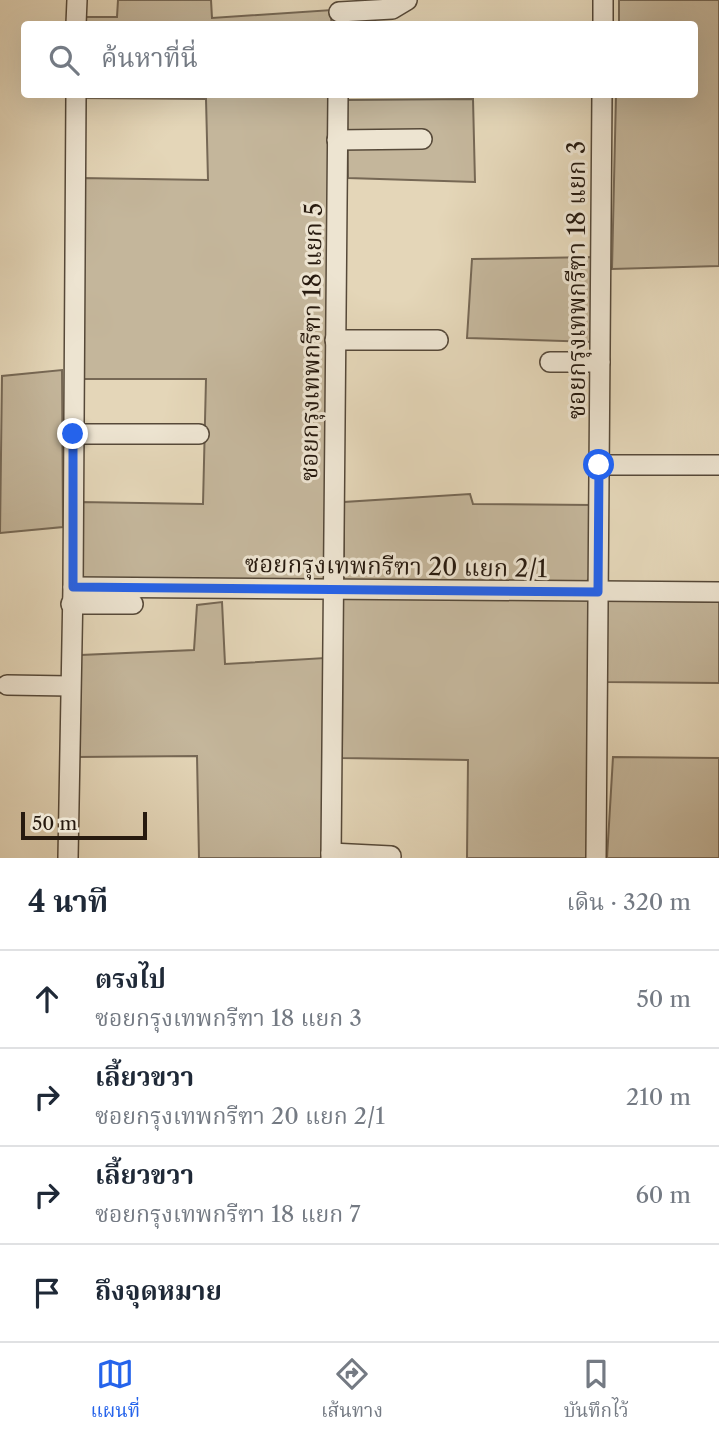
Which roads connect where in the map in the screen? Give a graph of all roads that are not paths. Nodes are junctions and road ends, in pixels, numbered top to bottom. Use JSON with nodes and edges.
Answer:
{"nodes":[{"id":1,"x":77,"y":0,"type":"edge"},
{"id":2,"x":407,"y":0,"type":"edge"},
{"id":3,"x":603,"y":0,"type":"edge"},
{"id":4,"x":339,"y":12,"type":"edge"},
{"id":5,"x":76,"y":21,"type":"edge"},
{"id":6,"x":603,"y":21,"type":"edge"},
{"id":7,"x":76,"y":98,"type":"edge"},
{"id":8,"x":338,"y":98,"type":"edge"},
{"id":9,"x":602,"y":98,"type":"edge"},
{"id":10,"x":422,"y":139,"type":"dead end"},
{"id":11,"x":338,"y":140,"type":"junction"},
{"id":12,"x":335,"y":340,"type":"junction"},
{"id":13,"x":438,"y":340,"type":"dead end"},
{"id":14,"x":550,"y":362,"type":"dead end"},
{"id":15,"x":600,"y":362,"type":"junction"},
{"id":16,"x":73,"y":434,"type":"junction"},
{"id":17,"x":199,"y":434,"type":"dead end"},
{"id":18,"x":599,"y":465,"type":"junction"},
{"id":19,"x":719,"y":465,"type":"edge"},
{"id":20,"x":333,"y":589,"type":"junction"},
{"id":21,"x":598,"y":592,"type":"junction"},
{"id":22,"x":719,"y":592,"type":"edge"},
{"id":23,"x":72,"y":595,"type":"junction"},
{"id":24,"x":133,"y":604,"type":"dead end"},
{"id":25,"x":7,"y":685,"type":"dead end"},
{"id":26,"x":70,"y":686,"type":"junction"},
{"id":27,"x":56,"y":806,"type":"dead end"},
{"id":28,"x":331,"y":855,"type":"edge"},
{"id":29,"x":391,"y":856,"type":"dead end"},
{"id":30,"x":55,"y":858,"type":"edge"},
{"id":31,"x":68,"y":858,"type":"edge"},
{"id":32,"x":596,"y":858,"type":"edge"}],
"edges":[{"from":1,"to":5,"type":"street"},
{"from":2,"to":4,"type":"street"},
{"from":3,"to":6,"type":"street"},
{"from":7,"to":16,"type":"street"},
{"from":8,"to":11,"type":"street","name":"ซอยกรุงเทพกรีฑา 18 แยก 5"},
{"from":9,"to":15,"type":"street","name":"ซอยกรุงเทพกรีฑา 18 แยก 3"},
{"from":10,"to":11,"type":"street"},
{"from":11,"to":12,"type":"street","name":"ซอยกรุงเทพกรีฑา 18 แยก 5"},
{"from":12,"to":13,"type":"street"},
{"from":12,"to":20,"type":"street","name":"ซอยกรุงเทพกรีฑา 18 แยก 5"},
{"from":14,"to":15,"type":"street"},
{"from":15,"to":18,"type":"street","name":"ซอยกรุงเทพกรีฑา 18 แยก 3"},
{"from":16,"to":17,"type":"street"},
{"from":16,"to":23,"type":"street"},
{"from":18,"to":19,"type":"street"},
{"from":18,"to":21,"type":"street","name":"ซอยกรุงเทพกรีฑา 18 แยก 3"},
{"from":20,"to":21,"type":"street","name":"ซอยกรุงเทพกรีฑา 20 แยก 2/1"},
{"from":20,"to":23,"type":"street","name":"ซอยกรุงเทพกรีฑา 20 แยก 2/1"},
{"from":20,"to":28,"type":"street","name":"ซอยกรุงเทพกรีฑา 18 แยก 5"},
{"from":21,"to":22,"type":"street","name":"ซอยกรุงเทพกรีฑา 20 แยก 2/1"},
{"from":21,"to":32,"type":"street","name":"ซอยกรุงเทพกรีฑา 18 แยก 3"},
{"from":23,"to":24,"type":"street"},
{"from":23,"to":26,"type":"street"},
{"from":25,"to":26,"type":"street"},
{"from":26,"to":31,"type":"street"},
{"from":27,"to":30,"type":"street"},
{"from":28,"to":29,"type":"street"}]}
